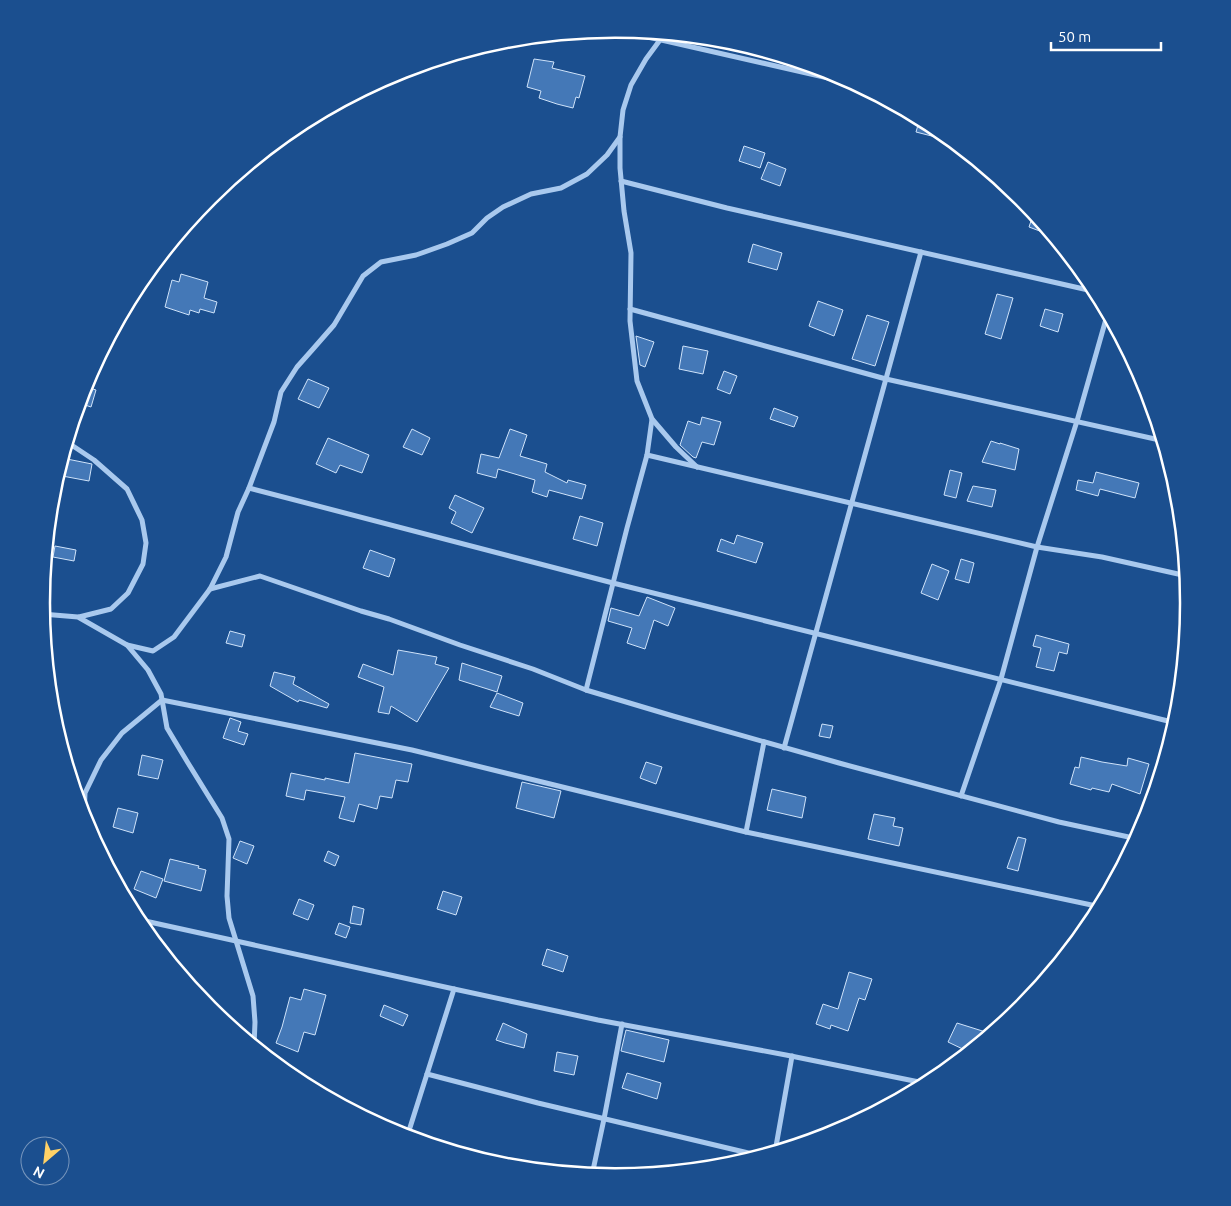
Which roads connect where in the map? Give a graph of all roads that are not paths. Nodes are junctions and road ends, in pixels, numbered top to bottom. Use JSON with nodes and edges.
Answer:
{"nodes":[{"id":1,"x":660,"y":40,"type":"joint"},
{"id":2,"x":818,"y":76,"type":"edge"},
{"id":3,"x":620,"y":137,"type":"junction"},
{"id":4,"x":621,"y":181,"type":"junction"},
{"id":5,"x":921,"y":252,"type":"junction"},
{"id":6,"x":1086,"y":290,"type":"edge"},
{"id":7,"x":630,"y":309,"type":"junction"},
{"id":8,"x":1105,"y":321,"type":"edge"},
{"id":9,"x":886,"y":379,"type":"junction"},
{"id":10,"x":652,"y":418,"type":"junction"},
{"id":11,"x":1077,"y":421,"type":"junction"},
{"id":12,"x":1157,"y":439,"type":"edge"},
{"id":13,"x":72,"y":446,"type":"edge"},
{"id":14,"x":647,"y":455,"type":"junction"},
{"id":15,"x":698,"y":468,"type":"junction"},
{"id":16,"x":249,"y":488,"type":"junction"},
{"id":17,"x":852,"y":504,"type":"junction"},
{"id":18,"x":1037,"y":547,"type":"junction"},
{"id":19,"x":1180,"y":574,"type":"edge"},
{"id":20,"x":613,"y":583,"type":"junction"},
{"id":21,"x":210,"y":589,"type":"junction"},
{"id":22,"x":50,"y":615,"type":"edge"},
{"id":23,"x":78,"y":617,"type":"junction"},
{"id":24,"x":815,"y":633,"type":"junction"},
{"id":25,"x":127,"y":645,"type":"junction"},
{"id":26,"x":1001,"y":679,"type":"junction"},
{"id":27,"x":586,"y":690,"type":"junction"},
{"id":28,"x":162,"y":700,"type":"junction"},
{"id":29,"x":1168,"y":721,"type":"edge"},
{"id":30,"x":764,"y":742,"type":"junction"},
{"id":31,"x":784,"y":748,"type":"junction"},
{"id":32,"x":961,"y":796,"type":"junction"},
{"id":33,"x":86,"y":799,"type":"edge"},
{"id":34,"x":746,"y":832,"type":"junction"},
{"id":35,"x":1130,"y":837,"type":"edge"},
{"id":36,"x":1093,"y":905,"type":"edge"},
{"id":37,"x":148,"y":921,"type":"edge"},
{"id":38,"x":237,"y":941,"type":"junction"},
{"id":39,"x":454,"y":990,"type":"junction"},
{"id":40,"x":622,"y":1024,"type":"junction"},
{"id":41,"x":254,"y":1038,"type":"edge"},
{"id":42,"x":792,"y":1056,"type":"junction"},
{"id":43,"x":427,"y":1074,"type":"junction"},
{"id":44,"x":916,"y":1081,"type":"edge"},
{"id":45,"x":604,"y":1119,"type":"junction"},
{"id":46,"x":410,"y":1129,"type":"edge"},
{"id":47,"x":776,"y":1144,"type":"edge"},
{"id":48,"x":747,"y":1153,"type":"edge"},
{"id":49,"x":594,"y":1167,"type":"edge"}],
"edges":[{"from":1,"to":2,"type":"street"},
{"from":1,"to":3,"type":"street"},
{"from":3,"to":4,"type":"street"},
{"from":3,"to":16,"type":"street"},
{"from":4,"to":5,"type":"street"},
{"from":4,"to":7,"type":"street"},
{"from":5,"to":6,"type":"street"},
{"from":5,"to":9,"type":"street"},
{"from":7,"to":9,"type":"street"},
{"from":7,"to":10,"type":"street"},
{"from":8,"to":11,"type":"street"},
{"from":9,"to":11,"type":"street"},
{"from":9,"to":17,"type":"street"},
{"from":10,"to":14,"type":"street"},
{"from":10,"to":15,"type":"street"},
{"from":11,"to":12,"type":"street"},
{"from":11,"to":18,"type":"street"},
{"from":13,"to":23,"type":"street"},
{"from":14,"to":15,"type":"street"},
{"from":14,"to":20,"type":"street"},
{"from":15,"to":17,"type":"street"},
{"from":16,"to":20,"type":"street"},
{"from":16,"to":21,"type":"street"},
{"from":17,"to":18,"type":"street"},
{"from":17,"to":24,"type":"street"},
{"from":18,"to":19,"type":"street"},
{"from":18,"to":26,"type":"street"},
{"from":20,"to":24,"type":"street"},
{"from":20,"to":27,"type":"street"},
{"from":21,"to":25,"type":"street"},
{"from":21,"to":27,"type":"street"},
{"from":22,"to":23,"type":"street"},
{"from":23,"to":25,"type":"street"},
{"from":24,"to":26,"type":"street"},
{"from":24,"to":31,"type":"street"},
{"from":25,"to":28,"type":"street"},
{"from":26,"to":29,"type":"street"},
{"from":26,"to":32,"type":"street"},
{"from":27,"to":30,"type":"street"},
{"from":28,"to":33,"type":"street"},
{"from":28,"to":34,"type":"street"},
{"from":28,"to":38,"type":"street"},
{"from":30,"to":31,"type":"street"},
{"from":30,"to":34,"type":"street"},
{"from":31,"to":32,"type":"street"},
{"from":32,"to":35,"type":"street"},
{"from":34,"to":36,"type":"street"},
{"from":37,"to":38,"type":"street"},
{"from":38,"to":39,"type":"street"},
{"from":38,"to":41,"type":"street"},
{"from":39,"to":40,"type":"street"},
{"from":39,"to":43,"type":"street"},
{"from":40,"to":42,"type":"street"},
{"from":40,"to":45,"type":"street"},
{"from":42,"to":44,"type":"street"},
{"from":42,"to":47,"type":"street"},
{"from":43,"to":45,"type":"street"},
{"from":43,"to":46,"type":"street"},
{"from":45,"to":48,"type":"street"},
{"from":45,"to":49,"type":"street"}]}
